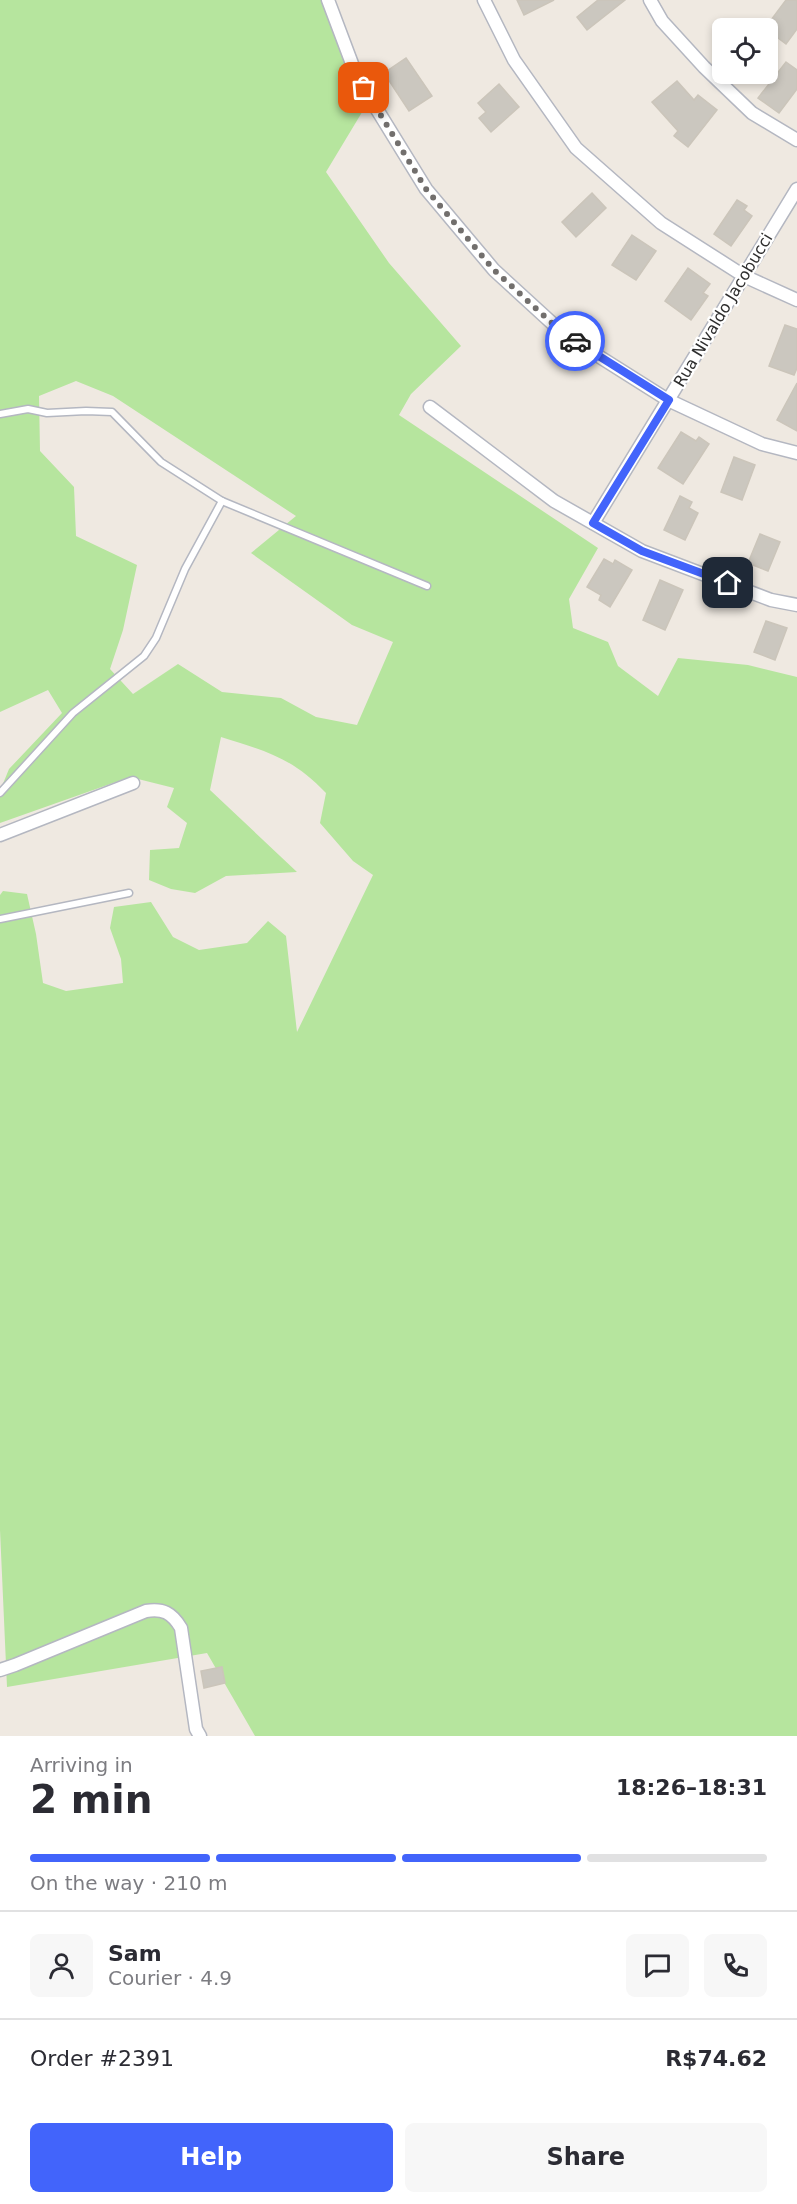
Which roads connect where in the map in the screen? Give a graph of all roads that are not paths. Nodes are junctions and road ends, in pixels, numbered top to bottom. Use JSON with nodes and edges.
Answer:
{"nodes":[{"id":1,"x":328,"y":0,"type":"edge"},
{"id":2,"x":484,"y":0,"type":"edge"},
{"id":3,"x":650,"y":0,"type":"edge"},
{"id":4,"x":797,"y":140,"type":"edge"},
{"id":5,"x":797,"y":189,"type":"edge"},
{"id":6,"x":744,"y":276,"type":"junction"},
{"id":7,"x":797,"y":300,"type":"edge"},
{"id":8,"x":669,"y":400,"type":"junction"},
{"id":9,"x":430,"y":407,"type":"dead end"},
{"id":10,"x":0,"y":414,"type":"edge"},
{"id":11,"x":797,"y":453,"type":"edge"},
{"id":12,"x":222,"y":501,"type":"junction"},
{"id":13,"x":593,"y":523,"type":"junction"},
{"id":14,"x":427,"y":586,"type":"dead end"},
{"id":15,"x":797,"y":605,"type":"edge"},
{"id":16,"x":133,"y":783,"type":"dead end"},
{"id":17,"x":0,"y":794,"type":"edge"},
{"id":18,"x":0,"y":835,"type":"edge"},
{"id":19,"x":129,"y":893,"type":"dead end"},
{"id":20,"x":0,"y":919,"type":"edge"},
{"id":21,"x":0,"y":1670,"type":"edge"},
{"id":22,"x":200,"y":1736,"type":"edge"}],
"edges":[{"from":1,"to":8,"type":"street"},
{"from":2,"to":6,"type":"street"},
{"from":3,"to":4,"type":"street"},
{"from":5,"to":6,"type":"street","name":"Rua Nivaldo Jacobucci"},
{"from":6,"to":7,"type":"street"},
{"from":6,"to":8,"type":"street","name":"Rua Nivaldo Jacobucci"},
{"from":8,"to":11,"type":"street"},
{"from":8,"to":13,"type":"street","name":"Rua Nivaldo Jacobucci"},
{"from":9,"to":13,"type":"street"},
{"from":10,"to":12,"type":"lane"},
{"from":12,"to":14,"type":"lane"},
{"from":12,"to":17,"type":"lane"},
{"from":13,"to":15,"type":"street"},
{"from":16,"to":18,"type":"street"},
{"from":19,"to":20,"type":"lane"},
{"from":21,"to":22,"type":"street"}]}
